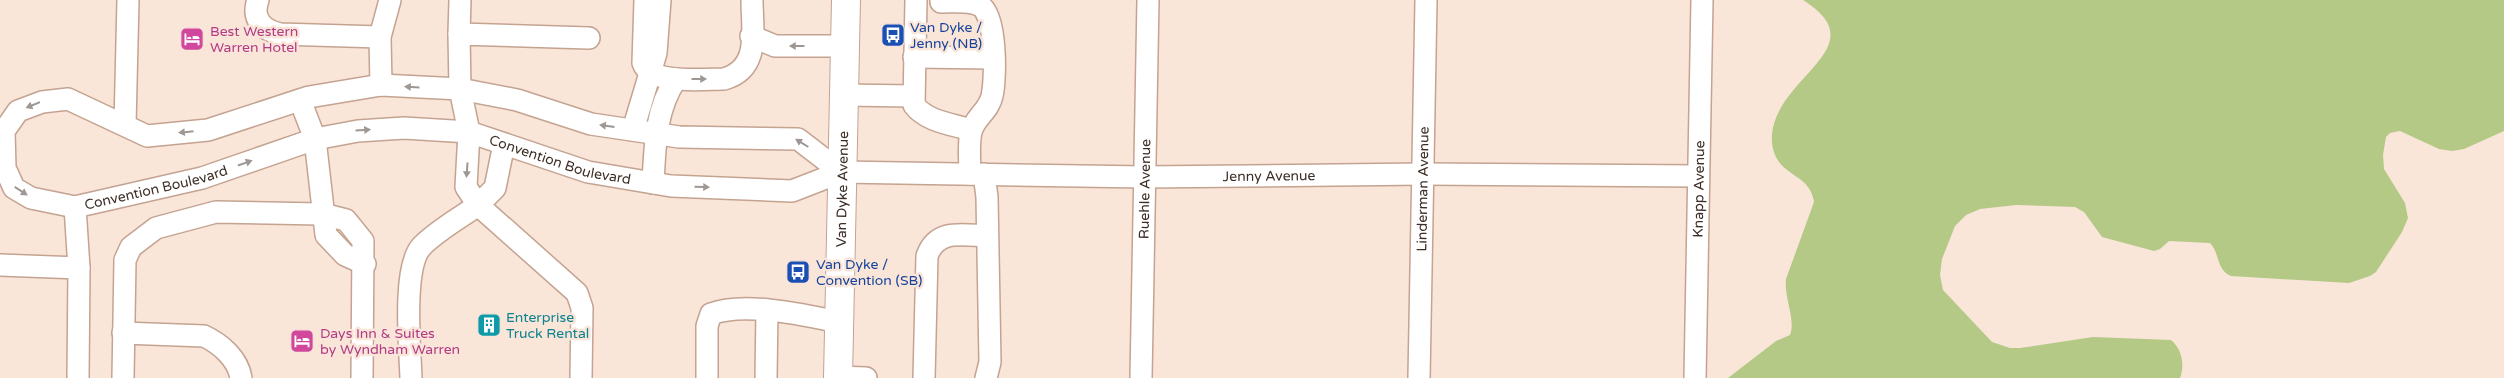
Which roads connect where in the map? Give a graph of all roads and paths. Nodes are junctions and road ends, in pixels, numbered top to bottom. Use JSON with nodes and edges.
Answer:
{"nodes":[{"id":1,"x":128,"y":0,"type":"edge"},
{"id":2,"x":258,"y":0,"type":"edge"},
{"id":3,"x":390,"y":0,"type":"edge"},
{"id":4,"x":460,"y":0,"type":"edge"},
{"id":5,"x":645,"y":0,"type":"edge"},
{"id":6,"x":660,"y":0,"type":"edge"},
{"id":7,"x":752,"y":0,"type":"edge"},
{"id":8,"x":846,"y":0,"type":"edge"},
{"id":9,"x":1000,"y":0,"type":"edge"},
{"id":10,"x":1148,"y":0,"type":"edge"},
{"id":11,"x":1426,"y":0,"type":"edge"},
{"id":12,"x":1702,"y":0,"type":"edge"},
{"id":13,"x":926,"y":2,"type":"edge"},
{"id":14,"x":460,"y":34,"type":"junction"},
{"id":15,"x":751,"y":36,"type":"junction"},
{"id":16,"x":380,"y":37,"type":"junction"},
{"id":17,"x":993,"y":37,"type":"junction"},
{"id":18,"x":589,"y":38,"type":"dead end"},
{"id":19,"x":845,"y":46,"type":"junction"},
{"id":20,"x":914,"y":57,"type":"junction"},
{"id":21,"x":993,"y":58,"type":"junction"},
{"id":22,"x":651,"y":74,"type":"junction"},
{"id":23,"x":676,"y":79,"type":"junction"},
{"id":24,"x":381,"y":85,"type":"junction"},
{"id":25,"x":460,"y":89,"type":"junction"},
{"id":26,"x":843,"y":96,"type":"junction"},
{"id":27,"x":913,"y":96,"type":"junction"},
{"id":28,"x":300,"y":100,"type":"junction"},
{"id":29,"x":125,"y":125,"type":"junction"},
{"id":30,"x":2,"y":130,"type":"edge"},
{"id":31,"x":633,"y":130,"type":"junction"},
{"id":32,"x":971,"y":130,"type":"junction"},
{"id":33,"x":469,"y":132,"type":"junction"},
{"id":34,"x":656,"y":133,"type":"junction"},
{"id":35,"x":316,"y":139,"type":"junction"},
{"id":36,"x":504,"y":144,"type":"junction"},
{"id":37,"x":841,"y":172,"type":"junction"},
{"id":38,"x":977,"y":174,"type":"junction"},
{"id":39,"x":1424,"y":174,"type":"junction"},
{"id":40,"x":1698,"y":176,"type":"junction"},
{"id":41,"x":1144,"y":177,"type":"junction"},
{"id":42,"x":653,"y":183,"type":"junction"},
{"id":43,"x":478,"y":205,"type":"junction"},
{"id":44,"x":75,"y":207,"type":"junction"},
{"id":45,"x":322,"y":214,"type":"junction"},
{"id":46,"x":987,"y":236,"type":"junction"},
{"id":47,"x":0,"y":265,"type":"edge"},
{"id":48,"x":79,"y":268,"type":"junction"},
{"id":49,"x":767,"y":310,"type":"junction"},
{"id":50,"x":839,"y":322,"type":"junction"},
{"id":51,"x":123,"y":333,"type":"junction"},
{"id":52,"x":78,"y":378,"type":"edge"},
{"id":53,"x":122,"y":378,"type":"edge"},
{"id":54,"x":241,"y":378,"type":"edge"},
{"id":55,"x":362,"y":378,"type":"edge"},
{"id":56,"x":410,"y":378,"type":"edge"},
{"id":57,"x":581,"y":378,"type":"edge"},
{"id":58,"x":707,"y":378,"type":"edge"},
{"id":59,"x":766,"y":378,"type":"edge"},
{"id":60,"x":838,"y":378,"type":"edge"},
{"id":61,"x":866,"y":378,"type":"edge"},
{"id":62,"x":924,"y":378,"type":"edge"},
{"id":63,"x":986,"y":378,"type":"edge"},
{"id":64,"x":1141,"y":378,"type":"edge"},
{"id":65,"x":1419,"y":378,"type":"edge"},
{"id":66,"x":1695,"y":378,"type":"edge"}],
"edges":[{"from":1,"to":29,"type":"street"},
{"from":2,"to":16,"type":"street"},
{"from":3,"to":16,"type":"street"},
{"from":4,"to":14,"type":"street"},
{"from":5,"to":22,"type":"street"},
{"from":6,"to":22,"type":"street"},
{"from":7,"to":15,"type":"street"},
{"from":8,"to":19,"type":"main road","name":"Van Dyke Avenue"},
{"from":9,"to":17,"type":"street"},
{"from":10,"to":41,"type":"street","name":"Ruehle Avenue"},
{"from":11,"to":39,"type":"street","name":"Linderman Avenue"},
{"from":12,"to":40,"type":"street","name":"Knapp Avenue"},
{"from":13,"to":17,"type":"street"},
{"from":13,"to":20,"type":"street"},
{"from":14,"to":18,"type":"street"},
{"from":14,"to":25,"type":"street"},
{"from":19,"to":15,"type":"street","one_way":true},
{"from":23,"to":15,"type":"street","one_way":true},
{"from":16,"to":24,"type":"street"},
{"from":17,"to":21,"type":"street"},
{"from":19,"to":26,"type":"main road","name":"Van Dyke Avenue"},
{"from":20,"to":21,"type":"street"},
{"from":20,"to":27,"type":"street"},
{"from":21,"to":32,"type":"street"},
{"from":22,"to":23,"type":"street"},
{"from":22,"to":31,"type":"street"},
{"from":23,"to":34,"type":"street"},
{"from":25,"to":24,"type":"street","name":"Convention Boulevard","one_way":true},
{"from":24,"to":28,"type":"street","name":"Convention Boulevard"},
{"from":31,"to":25,"type":"street","name":"Convention Boulevard","one_way":true},
{"from":25,"to":33,"type":"street"},
{"from":26,"to":27,"type":"street"},
{"from":26,"to":37,"type":"main road","name":"Van Dyke Avenue"},
{"from":27,"to":32,"type":"street"},
{"from":28,"to":29,"type":"street","name":"Convention Boulevard","one_way":true},
{"from":28,"to":35,"type":"street"},
{"from":29,"to":30,"type":"street","name":"Convention Boulevard","one_way":true},
{"from":30,"to":44,"type":"street","name":"Convention Boulevard","one_way":true},
{"from":31,"to":34,"type":"street","name":"Convention Boulevard"},
{"from":32,"to":38,"type":"street"},
{"from":35,"to":33,"type":"street","name":"Convention Boulevard","one_way":true},
{"from":33,"to":36,"type":"street","name":"Convention Boulevard"},
{"from":33,"to":43,"type":"street","one_way":true},
{"from":37,"to":34,"type":"street","name":"Convention Boulevard","one_way":true},
{"from":34,"to":42,"type":"street","name":"Convention Boulevard"},
{"from":44,"to":35,"type":"street","name":"Convention Boulevard","one_way":true},
{"from":35,"to":45,"type":"street"},
{"from":36,"to":42,"type":"street","name":"Convention Boulevard"},
{"from":36,"to":43,"type":"street"},
{"from":37,"to":38,"type":"street","name":"Jenny Avenue"},
{"from":42,"to":37,"type":"street","name":"Convention Boulevard","one_way":true},
{"from":37,"to":50,"type":"main road","name":"Van Dyke Avenue"},
{"from":38,"to":41,"type":"street","name":"Jenny Avenue"},
{"from":38,"to":46,"type":"street"},
{"from":39,"to":40,"type":"street","name":"Jenny Avenue"},
{"from":39,"to":41,"type":"street","name":"Jenny Avenue"},
{"from":39,"to":65,"type":"street","name":"Linderman Avenue"},
{"from":40,"to":66,"type":"street","name":"Knapp Avenue"},
{"from":41,"to":64,"type":"street","name":"Ruehle Avenue"},
{"from":43,"to":56,"type":"street"},
{"from":43,"to":57,"type":"street"},
{"from":44,"to":48,"type":"street"},
{"from":45,"to":51,"type":"street"},
{"from":45,"to":55,"type":"street"},
{"from":46,"to":62,"type":"street"},
{"from":46,"to":63,"type":"street"},
{"from":47,"to":48,"type":"street"},
{"from":48,"to":52,"type":"street"},
{"from":49,"to":50,"type":"street"},
{"from":49,"to":58,"type":"street"},
{"from":49,"to":59,"type":"street"},
{"from":50,"to":60,"type":"main road","name":"Van Dyke Avenue"},
{"from":51,"to":53,"type":"street"},
{"from":51,"to":54,"type":"street"},
{"from":60,"to":61,"type":"street"}]}
